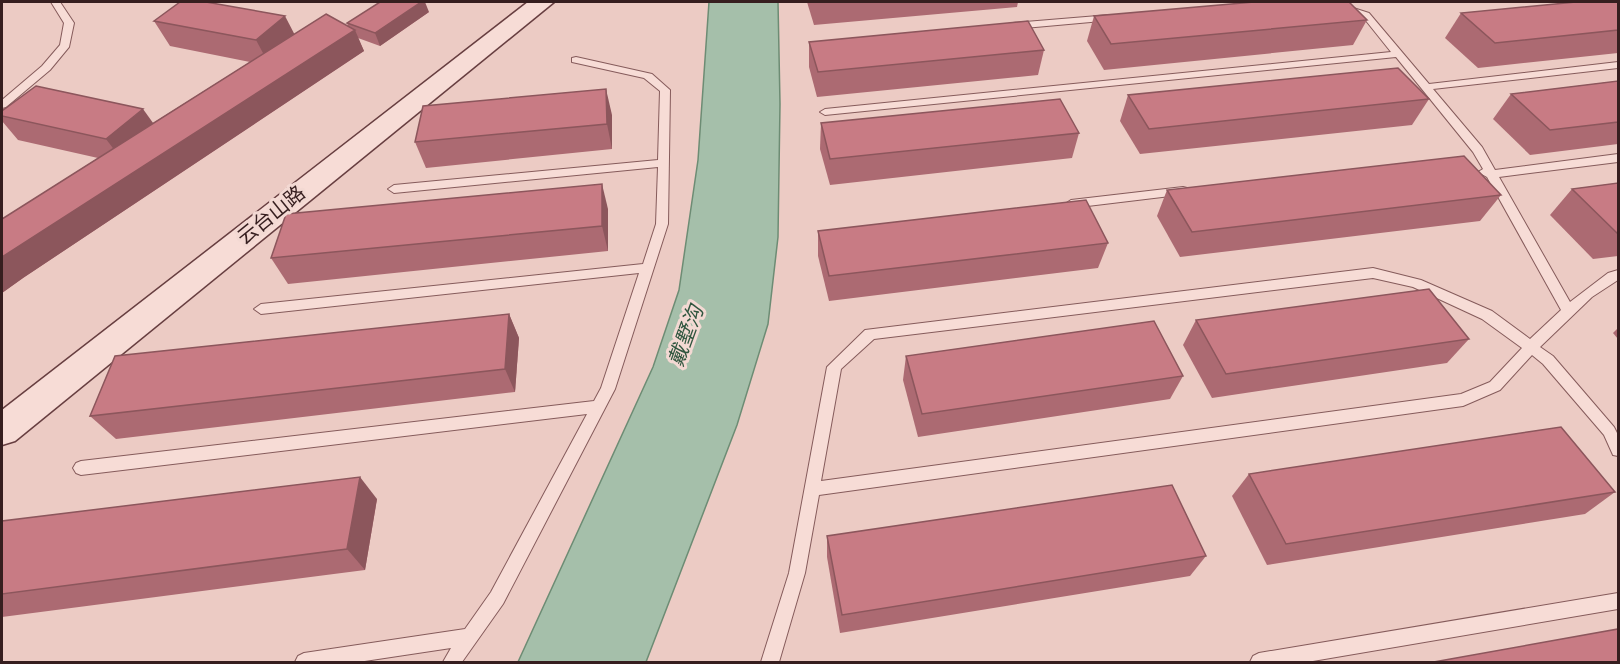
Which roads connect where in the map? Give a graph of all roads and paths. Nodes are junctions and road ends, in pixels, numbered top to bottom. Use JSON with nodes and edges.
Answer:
{"nodes":[{"id":1,"x":56,"y":2,"type":"edge"},
{"id":2,"x":542,"y":2,"type":"edge"},
{"id":3,"x":1334,"y":5,"type":"edge"},
{"id":4,"x":1124,"y":17,"type":"edge"},
{"id":5,"x":1007,"y":27,"type":"edge"},
{"id":6,"x":1399,"y":54,"type":"junction"},
{"id":7,"x":576,"y":60,"type":"dead end"},
{"id":8,"x":1618,"y":65,"type":"edge"},
{"id":9,"x":1426,"y":87,"type":"junction"},
{"id":10,"x":2,"y":105,"type":"edge"},
{"id":11,"x":825,"y":112,"type":"dead end"},
{"id":12,"x":1618,"y":158,"type":"edge"},
{"id":13,"x":663,"y":163,"type":"junction"},
{"id":14,"x":1470,"y":169,"type":"edge"},
{"id":15,"x":1491,"y":174,"type":"junction"},
{"id":16,"x":394,"y":189,"type":"dead end"},
{"id":17,"x":1200,"y":189,"type":"edge"},
{"id":18,"x":1057,"y":206,"type":"edge"},
{"id":19,"x":647,"y":268,"type":"junction"},
{"id":20,"x":1618,"y":275,"type":"edge"},
{"id":21,"x":261,"y":309,"type":"dead end"},
{"id":22,"x":1569,"y":312,"type":"junction"},
{"id":23,"x":1531,"y":347,"type":"junction"},
{"id":24,"x":598,"y":407,"type":"junction"},
{"id":25,"x":2,"y":430,"type":"edge"},
{"id":26,"x":1618,"y":450,"type":"edge"},
{"id":27,"x":81,"y":468,"type":"dead end"},
{"id":28,"x":812,"y":489,"type":"junction"},
{"id":29,"x":1618,"y":601,"type":"edge"},
{"id":30,"x":470,"y":638,"type":"junction"},
{"id":31,"x":304,"y":663,"type":"edge"},
{"id":32,"x":452,"y":663,"type":"edge"},
{"id":33,"x":770,"y":663,"type":"edge"},
{"id":34,"x":1259,"y":663,"type":"edge"}],
"edges":[{"from":1,"to":10,"type":"lane"},
{"from":2,"to":25,"type":"street","name":"云台山路"},
{"from":3,"to":6,"type":"lane"},
{"from":4,"to":5,"type":"lane"},
{"from":6,"to":9,"type":"lane"},
{"from":6,"to":11,"type":"lane"},
{"from":7,"to":13,"type":"lane"},
{"from":8,"to":9,"type":"lane"},
{"from":9,"to":15,"type":"lane"},
{"from":12,"to":15,"type":"lane"},
{"from":13,"to":16,"type":"lane"},
{"from":13,"to":19,"type":"lane"},
{"from":14,"to":15,"type":"lane"},
{"from":15,"to":22,"type":"lane"},
{"from":17,"to":18,"type":"lane"},
{"from":19,"to":21,"type":"lane"},
{"from":19,"to":24,"type":"lane"},
{"from":20,"to":22,"type":"lane"},
{"from":22,"to":23,"type":"lane"},
{"from":23,"to":26,"type":"lane"},
{"from":23,"to":28,"type":"lane"},
{"from":23,"to":28,"type":"lane"},
{"from":24,"to":27,"type":"lane"},
{"from":24,"to":30,"type":"lane"},
{"from":28,"to":33,"type":"lane"},
{"from":29,"to":34,"type":"lane"},
{"from":30,"to":31,"type":"lane"},
{"from":30,"to":32,"type":"lane"}]}
